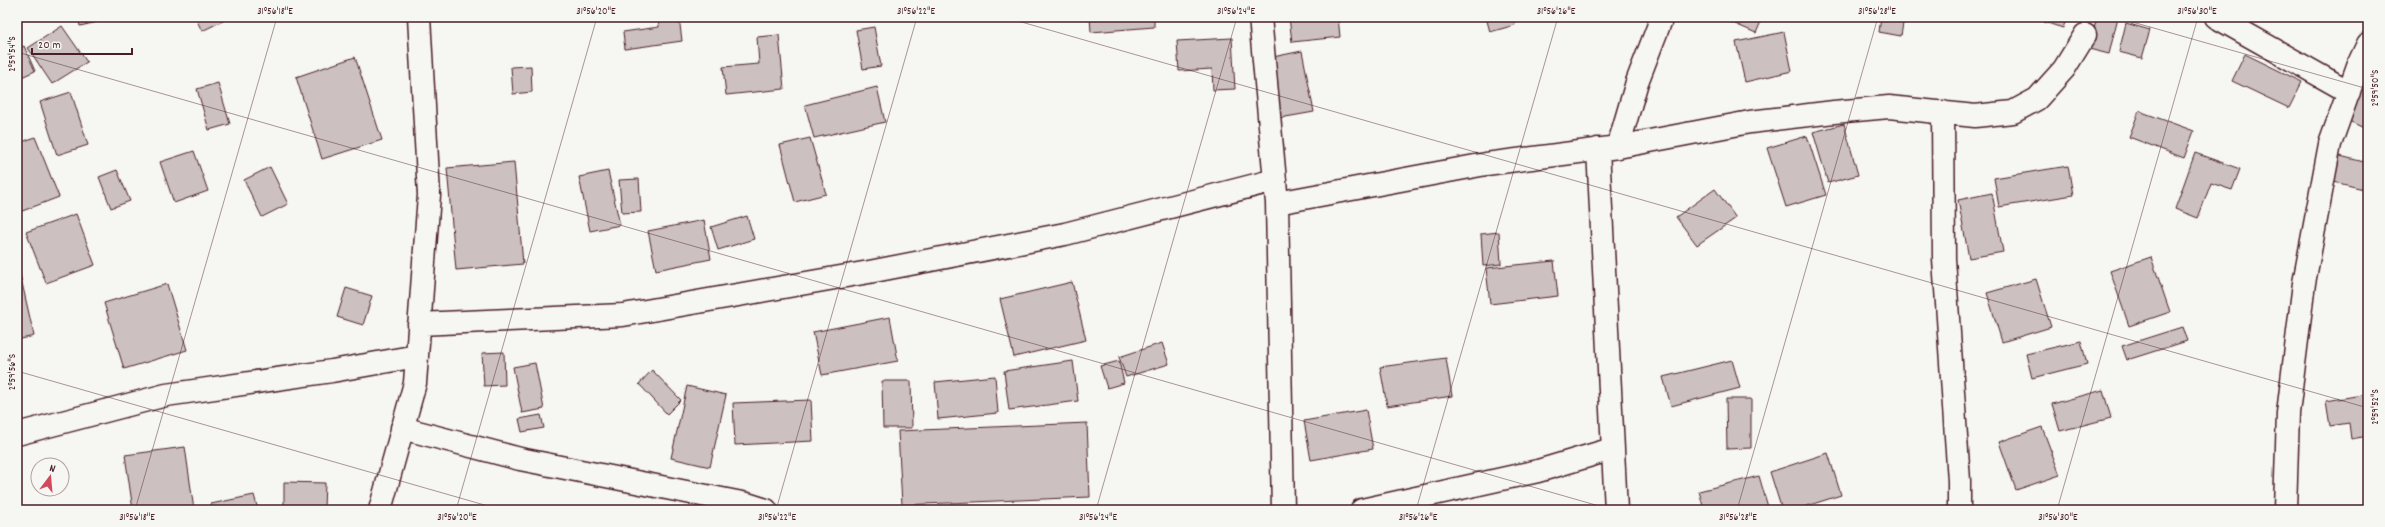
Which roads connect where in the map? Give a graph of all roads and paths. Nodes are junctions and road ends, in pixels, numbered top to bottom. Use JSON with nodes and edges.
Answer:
{"nodes":[{"id":1,"x":419,"y":17,"type":"edge"},
{"id":2,"x":1260,"y":17,"type":"edge"},
{"id":3,"x":1662,"y":17,"type":"edge"},
{"id":4,"x":2216,"y":17,"type":"edge"},
{"id":5,"x":2085,"y":35,"type":"dead end"},
{"id":6,"x":2368,"y":44,"type":"edge"},
{"id":7,"x":2349,"y":92,"type":"junction"},
{"id":8,"x":1944,"y":112,"type":"junction"},
{"id":9,"x":1608,"y":148,"type":"junction"},
{"id":10,"x":1275,"y":180,"type":"junction"},
{"id":11,"x":1277,"y":203,"type":"junction"},
{"id":12,"x":419,"y":324,"type":"junction"},
{"id":13,"x":417,"y":356,"type":"junction"},
{"id":14,"x":402,"y":428,"type":"junction"},
{"id":15,"x":17,"y":434,"type":"edge"},
{"id":16,"x":1612,"y":449,"type":"junction"},
{"id":17,"x":380,"y":510,"type":"edge"},
{"id":18,"x":766,"y":510,"type":"edge"},
{"id":19,"x":1283,"y":510,"type":"edge"},
{"id":20,"x":1362,"y":510,"type":"edge"},
{"id":21,"x":1616,"y":510,"type":"edge"},
{"id":22,"x":1959,"y":510,"type":"edge"},
{"id":23,"x":2285,"y":510,"type":"edge"}],
"edges":[{"from":1,"to":12,"type":"street"},
{"from":2,"to":10,"type":"street"},
{"from":3,"to":9,"type":"street"},
{"from":4,"to":7,"type":"street"},
{"from":5,"to":8,"type":"street"},
{"from":6,"to":7,"type":"street"},
{"from":7,"to":23,"type":"street"},
{"from":8,"to":9,"type":"street"},
{"from":8,"to":22,"type":"street"},
{"from":9,"to":11,"type":"street"},
{"from":9,"to":16,"type":"street"},
{"from":10,"to":11,"type":"street"},
{"from":10,"to":12,"type":"street"},
{"from":11,"to":19,"type":"street"},
{"from":12,"to":13,"type":"street"},
{"from":13,"to":14,"type":"street"},
{"from":13,"to":15,"type":"street"},
{"from":14,"to":17,"type":"street"},
{"from":14,"to":18,"type":"street"},
{"from":16,"to":20,"type":"street"},
{"from":16,"to":21,"type":"street"}]}
